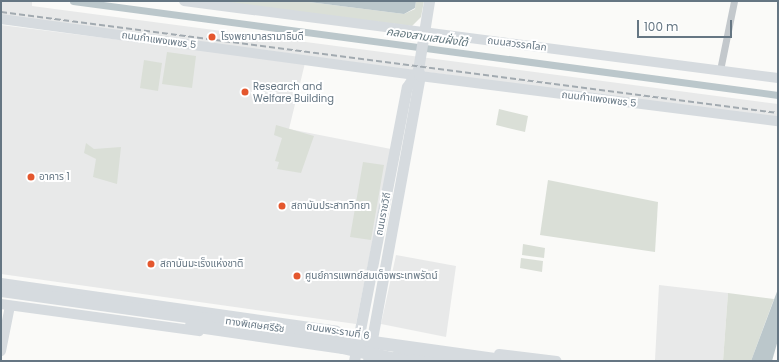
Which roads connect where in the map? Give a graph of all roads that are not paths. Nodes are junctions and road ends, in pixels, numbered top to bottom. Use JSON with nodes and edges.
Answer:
{"nodes":[{"id":1,"x":184,"y":1,"type":"edge"},
{"id":2,"x":429,"y":1,"type":"edge"},
{"id":3,"x":734,"y":1,"type":"edge"},
{"id":4,"x":1,"y":19,"type":"edge"},
{"id":5,"x":423,"y":34,"type":"junction"},
{"id":6,"x":720,"y":70,"type":"junction"},
{"id":7,"x":415,"y":75,"type":"junction"},
{"id":8,"x":778,"y":75,"type":"edge"},
{"id":9,"x":778,"y":121,"type":"edge"},
{"id":10,"x":1,"y":284,"type":"edge"},
{"id":11,"x":1,"y":290,"type":"edge"},
{"id":12,"x":4,"y":303,"type":"edge"},
{"id":13,"x":168,"y":306,"type":"junction"},
{"id":14,"x":364,"y":307,"type":"junction"},
{"id":15,"x":378,"y":309,"type":"junction"},
{"id":16,"x":210,"y":312,"type":"junction"},
{"id":17,"x":165,"y":327,"type":"junction"},
{"id":18,"x":359,"y":334,"type":"junction"},
{"id":19,"x":373,"y":336,"type":"junction"},
{"id":20,"x":271,"y":340,"type":"junction"},
{"id":21,"x":1,"y":351,"type":"edge"},
{"id":22,"x":362,"y":358,"type":"edge"},
{"id":23,"x":404,"y":361,"type":"edge"},
{"id":24,"x":448,"y":361,"type":"edge"},
{"id":25,"x":509,"y":361,"type":"edge"},
{"id":26,"x":557,"y":361,"type":"edge"}],
"edges":[{"from":1,"to":5,"type":"street","name":"ถนนสวรรคโลก"},
{"from":2,"to":5,"type":"main road","name":"ถนนราชวิถี"},
{"from":3,"to":6,"type":"street"},
{"from":4,"to":7,"type":"street","name":"ถนนกำแพงเพชร 5"},
{"from":5,"to":6,"type":"street","name":"ถนนสวรรคโลก"},
{"from":5,"to":7,"type":"main road","name":"ถนนราชวิถี"},
{"from":6,"to":8,"type":"street","name":"ถนนสวรรคโลก"},
{"from":7,"to":9,"type":"street","name":"ถนนกำแพงเพชร 5"},
{"from":7,"to":14,"type":"main road","name":"ถนนราชวิถี"},
{"from":7,"to":15,"type":"main road","name":"ถนนราชวิถี"},
{"from":7,"to":22,"type":"main road"},
{"from":10,"to":13,"type":"street","name":"ถนนพระรามที่ 6"},
{"from":11,"to":25,"type":"highway","name":"ทางพิเศษศรีรัช"},
{"from":12,"to":17,"type":"street","name":"ถนนพระรามที่ 6"},
{"from":12,"to":21,"type":"street"},
{"from":12,"to":23,"type":"highway","name":"ทางพิเศษศรีรัช"},
{"from":13,"to":16,"type":"street","name":"ถนนพระรามที่ 6"},
{"from":13,"to":17,"type":"street"},
{"from":14,"to":15,"type":"main road"},
{"from":14,"to":18,"type":"main road","name":"ถนนราชวิถี"},
{"from":15,"to":19,"type":"main road","name":"ถนนราชวิถี"},
{"from":16,"to":18,"type":"street","name":"ถนนพระรามที่ 6"},
{"from":16,"to":20,"type":"street"},
{"from":17,"to":20,"type":"street","name":"ถนนพระรามที่ 6"},
{"from":18,"to":19,"type":"street","name":"ถนนพระรามที่ 6"},
{"from":18,"to":22,"type":"main road","name":"ถนนราชวิถี"},
{"from":19,"to":22,"type":"main road","name":"ถนนราชวิถี"},
{"from":19,"to":26,"type":"street","name":"ถนนพระรามที่ 6"},
{"from":20,"to":22,"type":"street","name":"ถนนพระรามที่ 6"},
{"from":22,"to":24,"type":"street","name":"ถนนพระรามที่ 6"}]}
